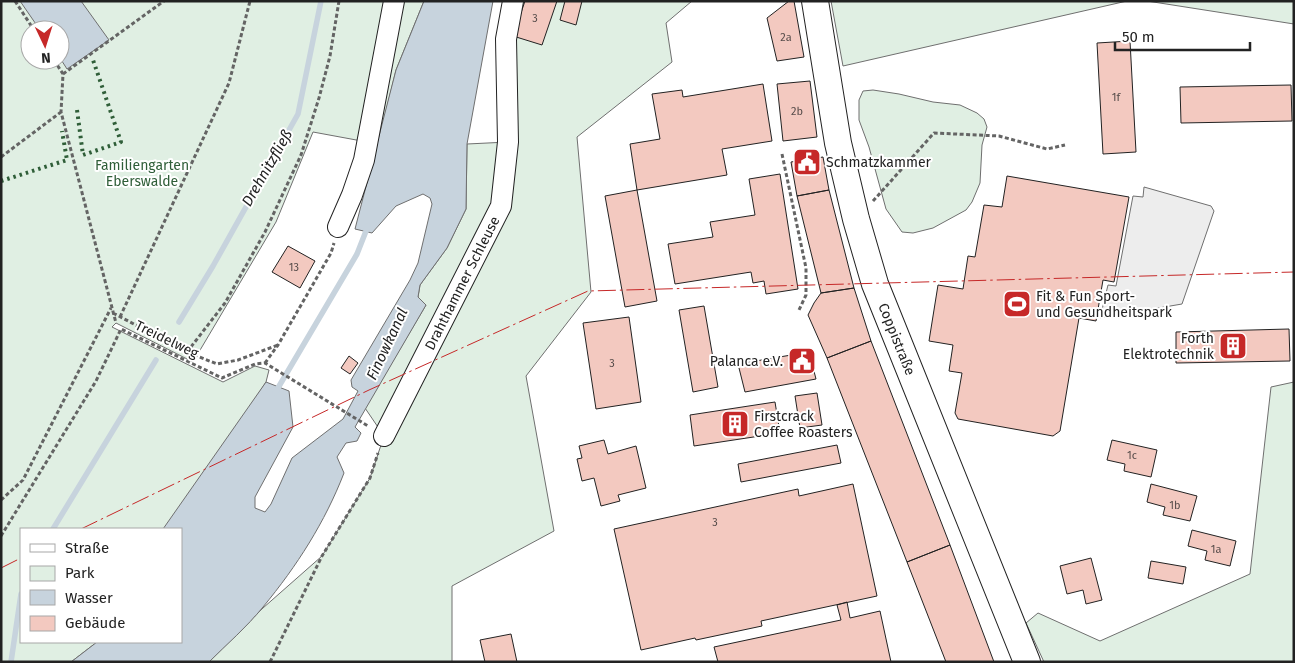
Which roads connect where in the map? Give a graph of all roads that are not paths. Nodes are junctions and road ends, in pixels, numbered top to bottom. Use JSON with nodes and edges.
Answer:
{"nodes":[{"id":1,"x":394,"y":1,"type":"edge"},
{"id":2,"x":513,"y":1,"type":"edge"},
{"id":3,"x":815,"y":1,"type":"edge"},
{"id":4,"x":338,"y":227,"type":"road end"},
{"id":5,"x":384,"y":436,"type":"road end"},
{"id":6,"x":1027,"y":662,"type":"edge"}],
"edges":[{"from":1,"to":4,"type":"lane"},
{"from":2,"to":5,"type":"lane","name":"Drahthammer Schleuse"},
{"from":3,"to":6,"type":"main road","name":"Coppistraße"}]}
